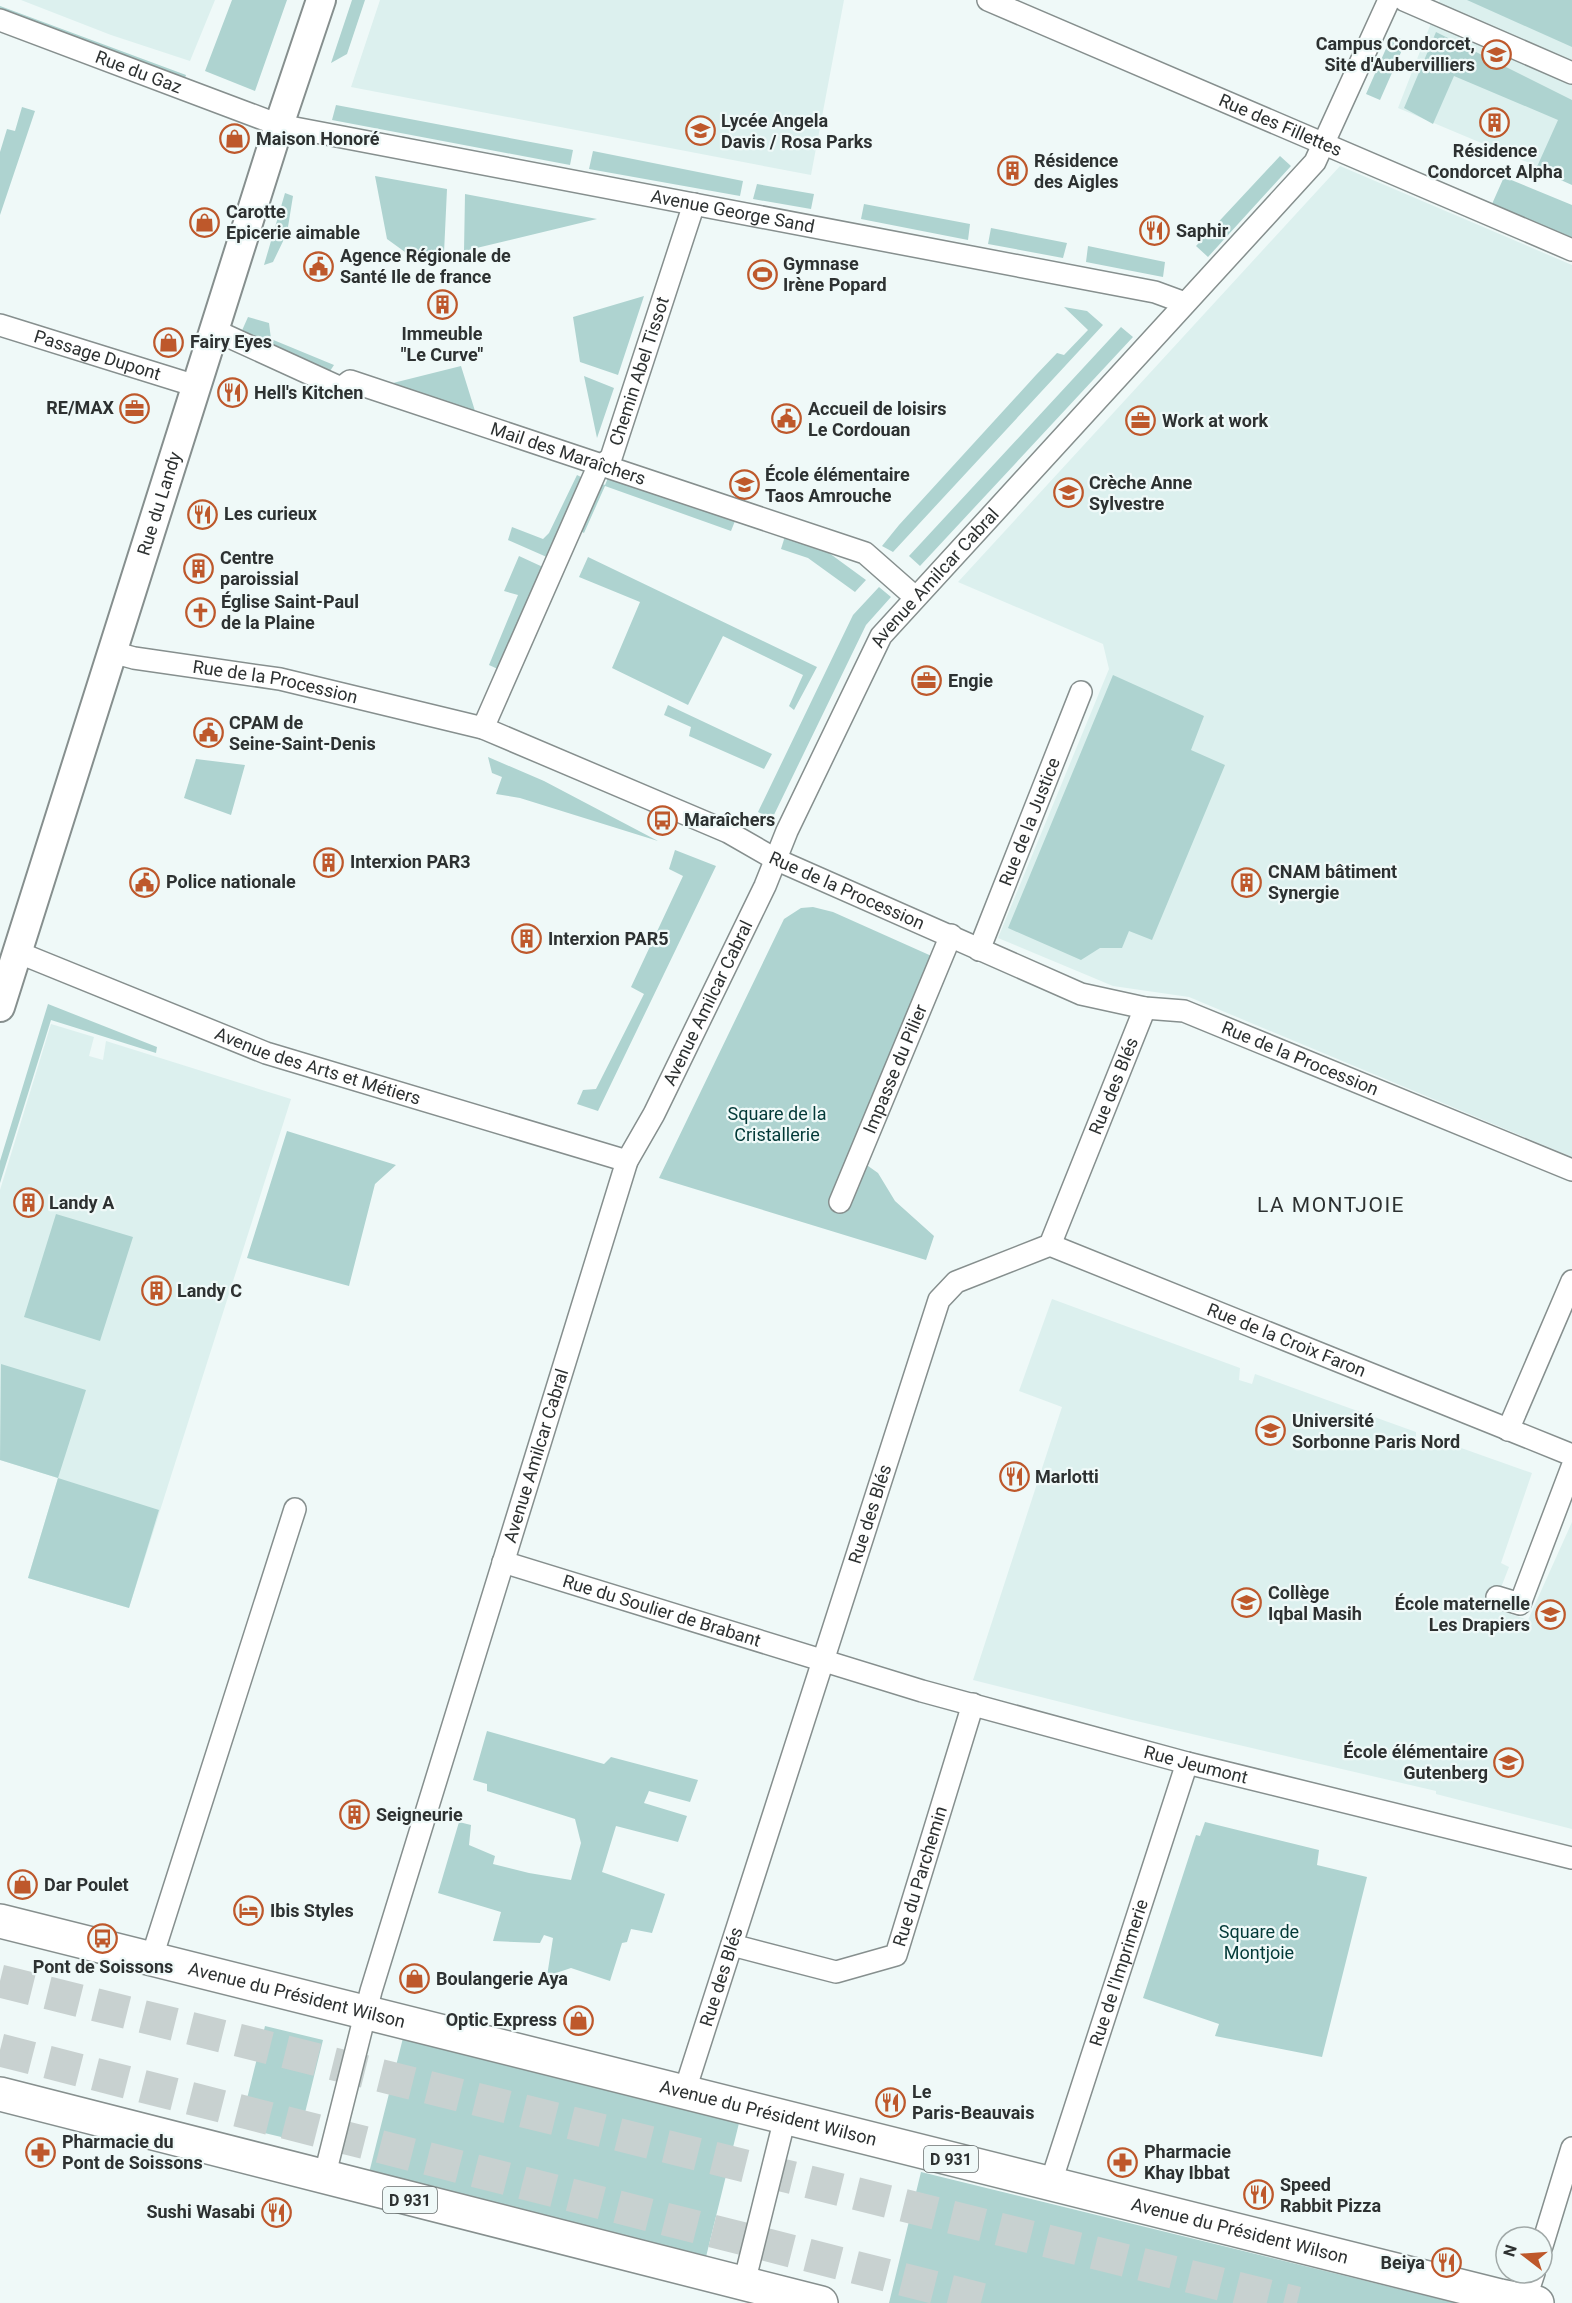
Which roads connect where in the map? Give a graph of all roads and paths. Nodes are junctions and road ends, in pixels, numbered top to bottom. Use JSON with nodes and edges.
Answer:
{"nodes":[{"id":1,"x":321,"y":0,"type":"edge"},
{"id":2,"x":988,"y":0,"type":"edge"},
{"id":3,"x":1389,"y":0,"type":"edge"},
{"id":4,"x":1404,"y":0,"type":"edge"},
{"id":5,"x":0,"y":20,"type":"edge"},
{"id":6,"x":1572,"y":73,"type":"edge"},
{"id":7,"x":279,"y":125,"type":"junction"},
{"id":8,"x":1323,"y":145,"type":"junction"},
{"id":9,"x":693,"y":204,"type":"junction"},
{"id":10,"x":1572,"y":249,"type":"edge"},
{"id":11,"x":1185,"y":303,"type":"junction"},
{"id":12,"x":0,"y":325,"type":"edge"},
{"id":13,"x":214,"y":330,"type":"junction"},
{"id":14,"x":196,"y":386,"type":"junction"},
{"id":15,"x":603,"y":464,"type":"junction"},
{"id":16,"x":915,"y":597,"type":"junction"},
{"id":17,"x":112,"y":652,"type":"junction"},
{"id":18,"x":1081,"y":692,"type":"dead end"},
{"id":19,"x":483,"y":728,"type":"junction"},
{"id":20,"x":775,"y":859,"type":"junction"},
{"id":21,"x":951,"y":935,"type":"junction"},
{"id":22,"x":9,"y":948,"type":"edge"},
{"id":23,"x":979,"y":950,"type":"junction"},
{"id":24,"x":0,"y":1007,"type":"edge"},
{"id":25,"x":1145,"y":1008,"type":"junction"},
{"id":26,"x":627,"y":1161,"type":"junction"},
{"id":27,"x":1572,"y":1170,"type":"edge"},
{"id":28,"x":840,"y":1202,"type":"dead end"},
{"id":29,"x":1050,"y":1245,"type":"junction"},
{"id":30,"x":1572,"y":1281,"type":"edge"},
{"id":31,"x":1516,"y":1433,"type":"junction"},
{"id":32,"x":1572,"y":1455,"type":"edge"},
{"id":33,"x":1572,"y":1467,"type":"edge"},
{"id":34,"x":295,"y":1509,"type":"dead end"},
{"id":35,"x":503,"y":1562,"type":"junction"},
{"id":36,"x":1497,"y":1597,"type":"dead end"},
{"id":37,"x":822,"y":1659,"type":"junction"},
{"id":38,"x":973,"y":1704,"type":"junction"},
{"id":39,"x":1187,"y":1763,"type":"junction"},
{"id":40,"x":1572,"y":1858,"type":"edge"},
{"id":41,"x":0,"y":1921,"type":"edge"},
{"id":42,"x":732,"y":1945,"type":"junction"},
{"id":43,"x":151,"y":1960,"type":"junction"},
{"id":44,"x":366,"y":2013,"type":"junction"},
{"id":45,"x":684,"y":2093,"type":"junction"},
{"id":46,"x":0,"y":2094,"type":"edge"},
{"id":47,"x":785,"y":2118,"type":"junction"},
{"id":48,"x":1572,"y":2148,"type":"edge"},
{"id":49,"x":324,"y":2178,"type":"junction"},
{"id":50,"x":1051,"y":2182,"type":"junction"},
{"id":51,"x":1548,"y":2225,"type":"edge"},
{"id":52,"x":744,"y":2283,"type":"junction"},
{"id":53,"x":1530,"y":2295,"type":"edge"},
{"id":54,"x":821,"y":2303,"type":"edge"}],
"edges":[{"from":1,"to":7,"type":"main road","name":"Rue du Landy"},
{"from":2,"to":8,"type":"street","name":"Rue des Fillettes"},
{"from":3,"to":8,"type":"street","name":"Avenue Amilcar Cabral"},
{"from":4,"to":6,"type":"street"},
{"from":5,"to":7,"type":"street","name":"Rue du Gaz"},
{"from":7,"to":9,"type":"street","name":"Avenue George Sand"},
{"from":7,"to":13,"type":"main road","name":"Rue du Landy"},
{"from":8,"to":10,"type":"street","name":"Rue des Fillettes"},
{"from":8,"to":11,"type":"street","name":"Avenue Amilcar Cabral"},
{"from":9,"to":11,"type":"street","name":"Avenue George Sand"},
{"from":9,"to":15,"type":"street","name":"Chemin Abel Tissot"},
{"from":11,"to":16,"type":"street","name":"Avenue Amilcar Cabral"},
{"from":12,"to":14,"type":"street","name":"Passage Dupont"},
{"from":13,"to":14,"type":"main road","name":"Rue du Landy"},
{"from":13,"to":15,"type":"street","name":"Mail des Maraîchers"},
{"from":14,"to":17,"type":"main road","name":"Rue du Landy"},
{"from":15,"to":16,"type":"street","name":"Mail des Maraîchers"},
{"from":15,"to":19,"type":"street","name":"Chemin Abel Tissot"},
{"from":16,"to":20,"type":"street","name":"Avenue Amilcar Cabral"},
{"from":17,"to":19,"type":"street","name":"Rue de la Procession"},
{"from":17,"to":22,"type":"main road","name":"Rue du Landy"},
{"from":18,"to":23,"type":"street","name":"Rue de la Justice"},
{"from":19,"to":20,"type":"street","name":"Rue de la Procession"},
{"from":20,"to":21,"type":"street","name":"Rue de la Procession"},
{"from":20,"to":26,"type":"street","name":"Avenue Amilcar Cabral"},
{"from":21,"to":23,"type":"street","name":"Rue de la Procession"},
{"from":21,"to":28,"type":"street","name":"Impasse du Pilier"},
{"from":22,"to":24,"type":"main road","name":"Rue du Landy"},
{"from":22,"to":26,"type":"street","name":"Avenue des Arts et Métiers"},
{"from":23,"to":25,"type":"street","name":"Rue de la Procession"},
{"from":25,"to":27,"type":"street","name":"Rue de la Procession"},
{"from":25,"to":29,"type":"street","name":"Rue des Blés"},
{"from":26,"to":35,"type":"street","name":"Avenue Amilcar Cabral"},
{"from":29,"to":31,"type":"street","name":"Rue de la Croix Faron"},
{"from":29,"to":37,"type":"street","name":"Rue des Blés"},
{"from":30,"to":31,"type":"street"},
{"from":31,"to":32,"type":"street","name":"Rue de la Croix Faron"},
{"from":33,"to":36,"type":"street"},
{"from":34,"to":43,"type":"street"},
{"from":35,"to":37,"type":"street","name":"Rue du Soulier de Brabant"},
{"from":35,"to":44,"type":"street","name":"Avenue Amilcar Cabral"},
{"from":37,"to":38,"type":"street","name":"Rue Jeumont"},
{"from":37,"to":42,"type":"street","name":"Rue des Blés"},
{"from":38,"to":39,"type":"street","name":"Rue Jeumont"},
{"from":38,"to":42,"type":"street","name":"Rue du Parchemin"},
{"from":39,"to":40,"type":"street","name":"Rue Jeumont"},
{"from":39,"to":50,"type":"street","name":"Rue de l'Imprimerie"},
{"from":41,"to":43,"type":"main road","name":"Avenue du Président Wilson","number":"D 931"},
{"from":42,"to":45,"type":"street","name":"Rue des Blés"},
{"from":43,"to":44,"type":"main road","name":"Avenue du Président Wilson","number":"D 931"},
{"from":44,"to":45,"type":"main road","name":"Avenue du Président Wilson","number":"D 931"},
{"from":44,"to":49,"type":"street","name":"Avenue Amilcar Cabral"},
{"from":45,"to":47,"type":"main road","name":"Avenue du Président Wilson","number":"D 931"},
{"from":46,"to":49,"type":"main road","number":"D 931"},
{"from":47,"to":50,"type":"main road","name":"Avenue du Président Wilson","number":"D 931"},
{"from":47,"to":52,"type":"street"},
{"from":48,"to":51,"type":"street"},
{"from":49,"to":52,"type":"main road","number":"D 931"},
{"from":50,"to":53,"type":"main road","name":"Avenue du Président Wilson","number":"D 931"},
{"from":52,"to":54,"type":"main road","number":"D 931"}]}
